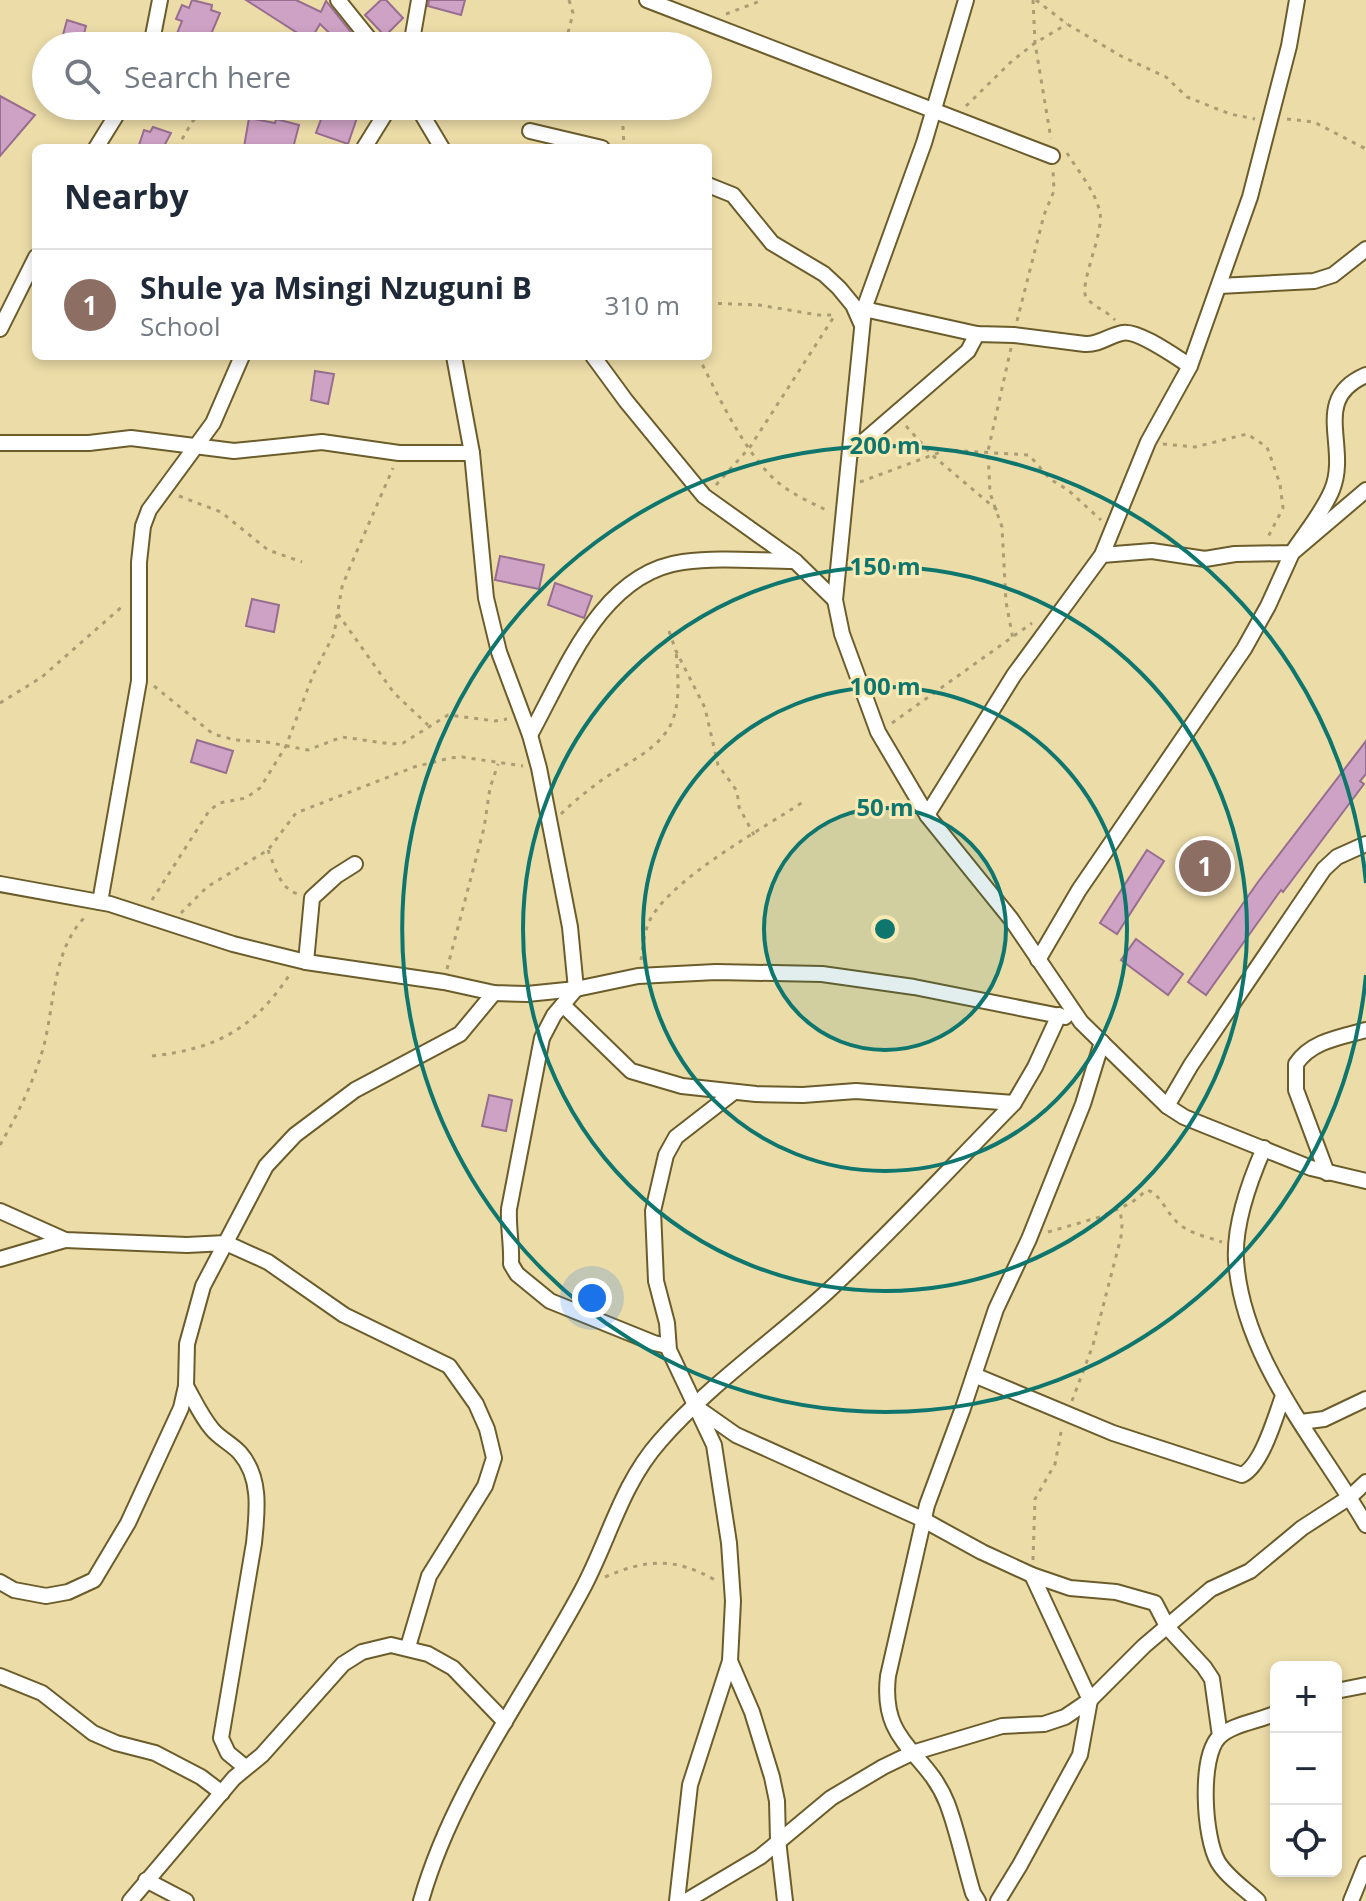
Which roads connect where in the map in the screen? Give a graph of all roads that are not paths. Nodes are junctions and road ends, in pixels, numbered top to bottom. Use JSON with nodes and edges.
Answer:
{"nodes":[{"id":1,"x":160,"y":0,"type":"edge"},
{"id":2,"x":338,"y":0,"type":"edge"},
{"id":3,"x":419,"y":0,"type":"edge"},
{"id":4,"x":647,"y":0,"type":"edge"},
{"id":5,"x":966,"y":0,"type":"edge"},
{"id":6,"x":1297,"y":0,"type":"edge"},
{"id":7,"x":154,"y":32,"type":"edge"},
{"id":8,"x":364,"y":32,"type":"edge"},
{"id":9,"x":413,"y":32,"type":"edge"},
{"id":10,"x":934,"y":113,"type":"junction"},
{"id":11,"x":113,"y":120,"type":"edge"},
{"id":12,"x":381,"y":120,"type":"edge"},
{"id":13,"x":425,"y":120,"type":"edge"},
{"id":14,"x":530,"y":131,"type":"dead end"},
{"id":15,"x":98,"y":144,"type":"edge"},
{"id":16,"x":366,"y":144,"type":"edge"},
{"id":17,"x":440,"y":144,"type":"edge"},
{"id":18,"x":585,"y":144,"type":"edge"},
{"id":19,"x":1059,"y":155,"type":"road end"},
{"id":20,"x":712,"y":187,"type":"edge"},
{"id":21,"x":1366,"y":249,"type":"edge"},
{"id":22,"x":32,"y":265,"type":"edge"},
{"id":23,"x":1219,"y":286,"type":"junction"},
{"id":24,"x":860,"y":313,"type":"junction"},
{"id":25,"x":0,"y":329,"type":"edge"},
{"id":26,"x":977,"y":334,"type":"junction"},
{"id":27,"x":240,"y":360,"type":"edge"},
{"id":28,"x":455,"y":360,"type":"edge"},
{"id":29,"x":596,"y":360,"type":"edge"},
{"id":30,"x":1190,"y":366,"type":"junction"},
{"id":31,"x":1366,"y":375,"type":"edge"},
{"id":32,"x":0,"y":443,"type":"edge"},
{"id":33,"x":195,"y":445,"type":"junction"},
{"id":34,"x":472,"y":453,"type":"junction"},
{"id":35,"x":850,"y":453,"type":"junction"},
{"id":36,"x":1366,"y":490,"type":"edge"},
{"id":37,"x":1292,"y":553,"type":"junction"},
{"id":38,"x":1102,"y":555,"type":"junction"},
{"id":39,"x":795,"y":561,"type":"junction"},
{"id":40,"x":835,"y":600,"type":"junction"},
{"id":41,"x":530,"y":735,"type":"junction"},
{"id":42,"x":927,"y":815,"type":"junction"},
{"id":43,"x":1366,"y":844,"type":"edge"},
{"id":44,"x":355,"y":864,"type":"dead end"},
{"id":45,"x":0,"y":884,"type":"edge"},
{"id":46,"x":100,"y":902,"type":"junction"},
{"id":47,"x":1038,"y":960,"type":"junction"},
{"id":48,"x":303,"y":962,"type":"junction"},
{"id":49,"x":576,"y":989,"type":"junction"},
{"id":50,"x":494,"y":993,"type":"junction"},
{"id":51,"x":563,"y":1005,"type":"junction"},
{"id":52,"x":1059,"y":1015,"type":"junction"},
{"id":53,"x":1081,"y":1022,"type":"junction"},
{"id":54,"x":1366,"y":1030,"type":"edge"},
{"id":55,"x":1102,"y":1042,"type":"junction"},
{"id":56,"x":734,"y":1092,"type":"junction"},
{"id":57,"x":1014,"y":1103,"type":"junction"},
{"id":58,"x":1167,"y":1106,"type":"junction"},
{"id":59,"x":1264,"y":1148,"type":"junction"},
{"id":60,"x":1327,"y":1173,"type":"junction"},
{"id":61,"x":1366,"y":1181,"type":"edge"},
{"id":62,"x":0,"y":1211,"type":"edge"},
{"id":63,"x":65,"y":1240,"type":"junction"},
{"id":64,"x":226,"y":1243,"type":"junction"},
{"id":65,"x":0,"y":1259,"type":"edge"},
{"id":66,"x":667,"y":1346,"type":"junction"},
{"id":67,"x":974,"y":1375,"type":"junction"},
{"id":68,"x":186,"y":1386,"type":"junction"},
{"id":69,"x":1283,"y":1396,"type":"junction"},
{"id":70,"x":1366,"y":1399,"type":"edge"},
{"id":71,"x":695,"y":1406,"type":"junction"},
{"id":72,"x":1301,"y":1422,"type":"junction"},
{"id":73,"x":1366,"y":1482,"type":"edge"},
{"id":74,"x":1350,"y":1497,"type":"junction"},
{"id":75,"x":922,"y":1519,"type":"junction"},
{"id":76,"x":1366,"y":1525,"type":"edge"},
{"id":77,"x":1032,"y":1575,"type":"junction"},
{"id":78,"x":0,"y":1582,"type":"edge"},
{"id":79,"x":1168,"y":1628,"type":"junction"},
{"id":80,"x":408,"y":1647,"type":"junction"},
{"id":81,"x":730,"y":1661,"type":"junction"},
{"id":82,"x":0,"y":1676,"type":"edge"},
{"id":83,"x":1366,"y":1685,"type":"edge"},
{"id":84,"x":1342,"y":1690,"type":"edge"},
{"id":85,"x":1090,"y":1700,"type":"junction"},
{"id":86,"x":1270,"y":1715,"type":"edge"},
{"id":87,"x":505,"y":1722,"type":"junction"},
{"id":88,"x":1220,"y":1736,"type":"junction"},
{"id":89,"x":912,"y":1753,"type":"junction"},
{"id":90,"x":245,"y":1767,"type":"junction"},
{"id":91,"x":222,"y":1793,"type":"junction"},
{"id":92,"x":778,"y":1840,"type":"junction"},
{"id":93,"x":1366,"y":1864,"type":"edge"},
{"id":94,"x":146,"y":1880,"type":"junction"},
{"id":95,"x":130,"y":1901,"type":"edge"},
{"id":96,"x":186,"y":1901,"type":"edge"},
{"id":97,"x":421,"y":1901,"type":"edge"},
{"id":98,"x":677,"y":1901,"type":"edge"},
{"id":99,"x":686,"y":1901,"type":"edge"},
{"id":100,"x":785,"y":1901,"type":"edge"},
{"id":101,"x":978,"y":1901,"type":"edge"},
{"id":102,"x":998,"y":1901,"type":"edge"},
{"id":103,"x":1258,"y":1901,"type":"edge"},
{"id":104,"x":1351,"y":1901,"type":"edge"}],
"edges":[{"from":1,"to":7,"type":"street"},
{"from":2,"to":8,"type":"street"},
{"from":3,"to":9,"type":"street"},
{"from":4,"to":10,"type":"street"},
{"from":5,"to":10,"type":"street"},
{"from":6,"to":23,"type":"street"},
{"from":10,"to":19,"type":"street"},
{"from":10,"to":24,"type":"street"},
{"from":11,"to":15,"type":"street"},
{"from":12,"to":16,"type":"street"},
{"from":13,"to":17,"type":"street"},
{"from":14,"to":18,"type":"street"},
{"from":20,"to":24,"type":"street"},
{"from":21,"to":23,"type":"street"},
{"from":22,"to":25,"type":"street"},
{"from":23,"to":30,"type":"street"},
{"from":24,"to":26,"type":"street"},
{"from":24,"to":35,"type":"street"},
{"from":26,"to":30,"type":"street"},
{"from":26,"to":35,"type":"street"},
{"from":27,"to":33,"type":"street"},
{"from":28,"to":34,"type":"street"},
{"from":29,"to":39,"type":"street"},
{"from":30,"to":38,"type":"street"},
{"from":31,"to":37,"type":"street"},
{"from":32,"to":33,"type":"street"},
{"from":33,"to":34,"type":"street"},
{"from":33,"to":46,"type":"street"},
{"from":34,"to":41,"type":"street"},
{"from":35,"to":40,"type":"street"},
{"from":36,"to":37,"type":"street"},
{"from":37,"to":38,"type":"street"},
{"from":37,"to":47,"type":"street"},
{"from":38,"to":42,"type":"street"},
{"from":39,"to":40,"type":"street"},
{"from":39,"to":41,"type":"street"},
{"from":40,"to":42,"type":"street"},
{"from":41,"to":49,"type":"street"},
{"from":42,"to":47,"type":"street"},
{"from":43,"to":58,"type":"street"},
{"from":44,"to":48,"type":"street"},
{"from":45,"to":46,"type":"street"},
{"from":46,"to":48,"type":"street"},
{"from":47,"to":53,"type":"street"},
{"from":48,"to":50,"type":"street"},
{"from":49,"to":50,"type":"street"},
{"from":49,"to":51,"type":"street"},
{"from":49,"to":52,"type":"street"},
{"from":50,"to":64,"type":"street"},
{"from":51,"to":56,"type":"street"},
{"from":51,"to":66,"type":"street"},
{"from":52,"to":53,"type":"street"},
{"from":52,"to":57,"type":"street"},
{"from":53,"to":55,"type":"street"},
{"from":54,"to":60,"type":"street"},
{"from":55,"to":58,"type":"street"},
{"from":55,"to":67,"type":"street"},
{"from":56,"to":57,"type":"street"},
{"from":56,"to":66,"type":"street"},
{"from":57,"to":71,"type":"street"},
{"from":58,"to":59,"type":"street"},
{"from":59,"to":60,"type":"street"},
{"from":59,"to":69,"type":"street"},
{"from":60,"to":61,"type":"street"},
{"from":62,"to":63,"type":"street"},
{"from":63,"to":64,"type":"street"},
{"from":63,"to":65,"type":"street"},
{"from":64,"to":68,"type":"street"},
{"from":64,"to":80,"type":"street"},
{"from":66,"to":71,"type":"street"},
{"from":67,"to":69,"type":"street"},
{"from":67,"to":75,"type":"street"},
{"from":68,"to":78,"type":"street"},
{"from":68,"to":90,"type":"street"},
{"from":69,"to":72,"type":"street"},
{"from":70,"to":72,"type":"street"},
{"from":71,"to":75,"type":"street"},
{"from":71,"to":81,"type":"street"},
{"from":71,"to":87,"type":"street"},
{"from":72,"to":74,"type":"street"},
{"from":73,"to":74,"type":"street"},
{"from":74,"to":76,"type":"street"},
{"from":74,"to":79,"type":"street"},
{"from":75,"to":77,"type":"street"},
{"from":75,"to":89,"type":"street"},
{"from":77,"to":79,"type":"street"},
{"from":77,"to":85,"type":"street"},
{"from":79,"to":85,"type":"street"},
{"from":79,"to":88,"type":"street"},
{"from":80,"to":87,"type":"street"},
{"from":80,"to":90,"type":"street"},
{"from":81,"to":92,"type":"street"},
{"from":81,"to":98,"type":"street"},
{"from":82,"to":91,"type":"street"},
{"from":83,"to":84,"type":"street"},
{"from":85,"to":89,"type":"street"},
{"from":85,"to":102,"type":"street"},
{"from":86,"to":88,"type":"street"},
{"from":87,"to":97,"type":"street"},
{"from":88,"to":103,"type":"street"},
{"from":89,"to":92,"type":"street"},
{"from":89,"to":101,"type":"street"},
{"from":90,"to":91,"type":"street"},
{"from":91,"to":94,"type":"street"},
{"from":92,"to":99,"type":"street"},
{"from":92,"to":100,"type":"street"},
{"from":93,"to":104,"type":"street"},
{"from":94,"to":95,"type":"street"},
{"from":94,"to":96,"type":"street"}]}
